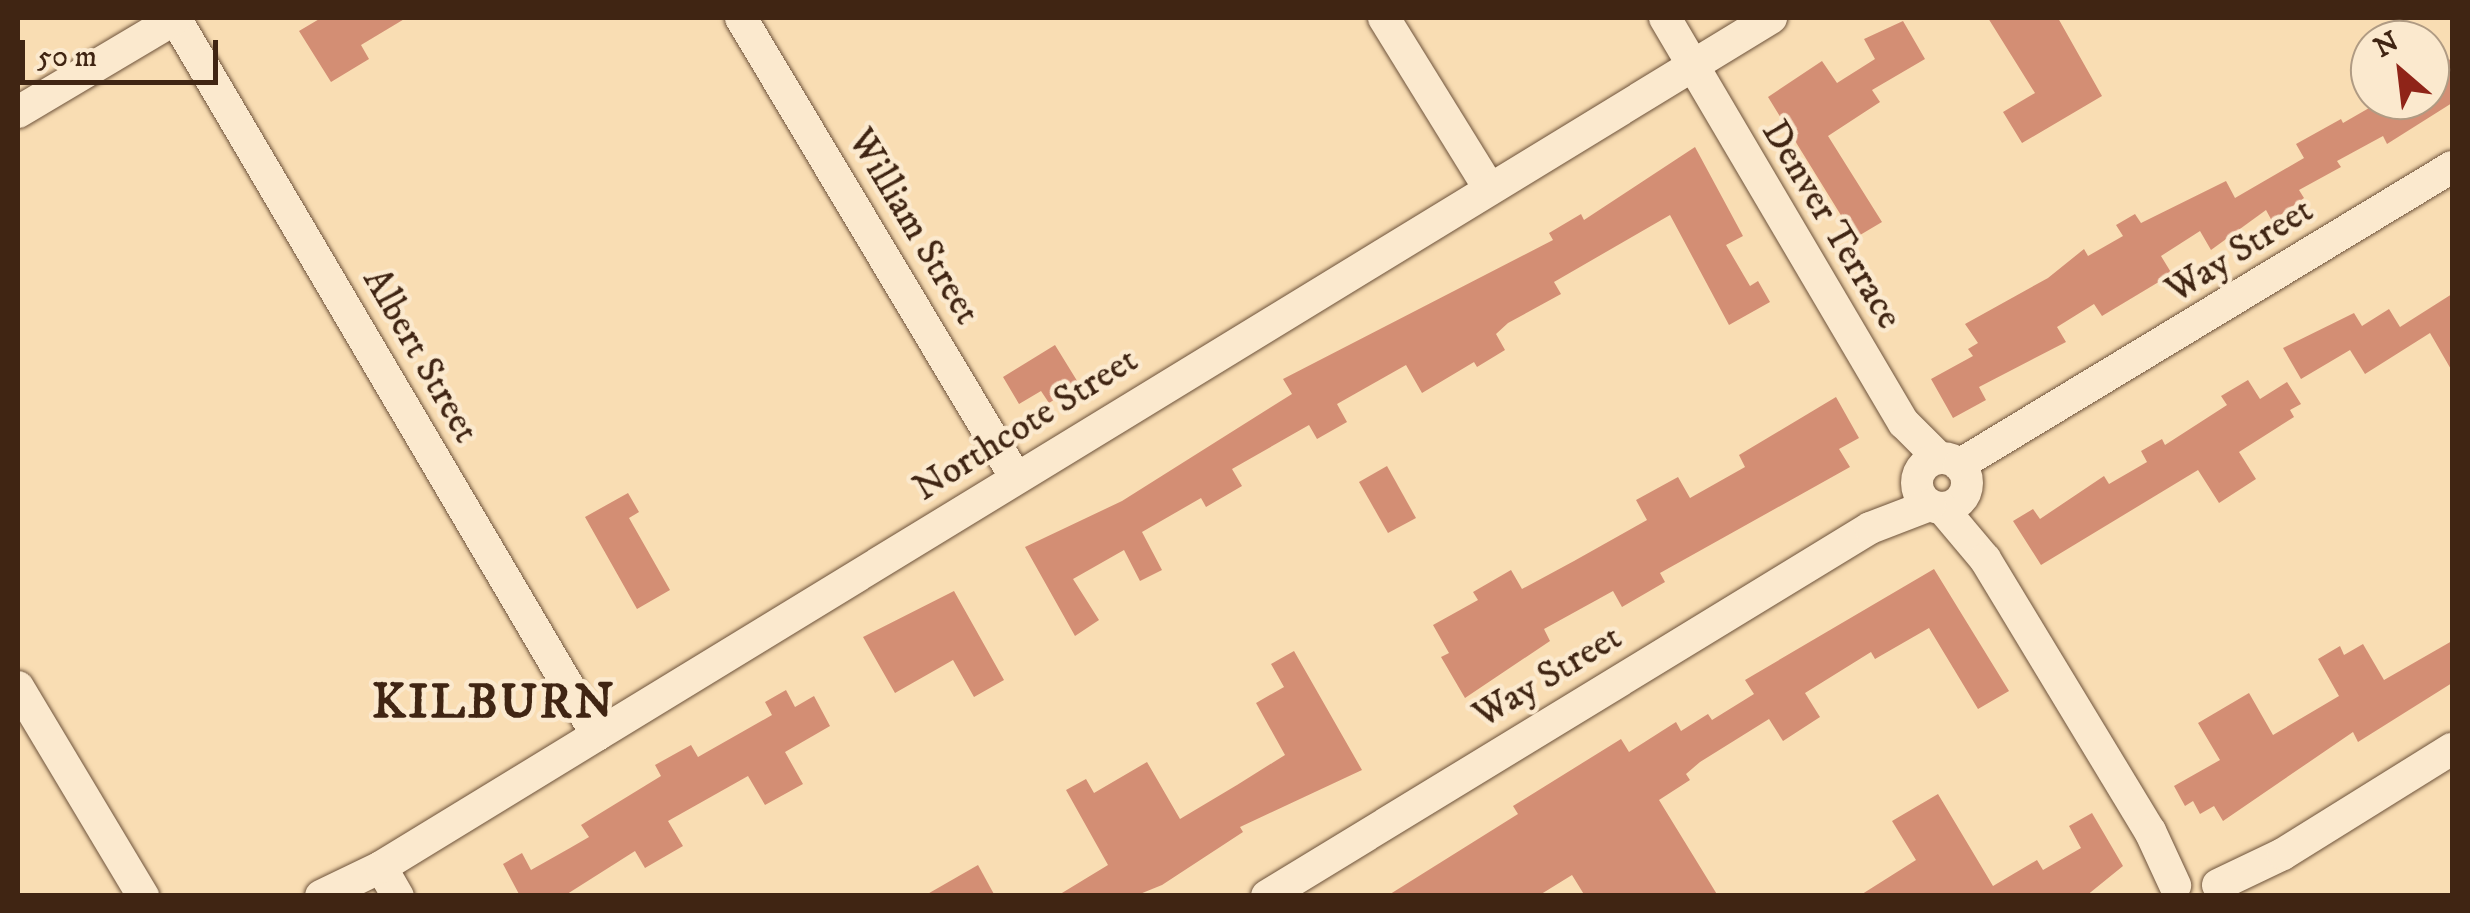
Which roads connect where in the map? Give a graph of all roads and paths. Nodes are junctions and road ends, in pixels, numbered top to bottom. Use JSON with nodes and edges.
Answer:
{"nodes":[{"id":1,"x":176,"y":18,"type":"edge"},
{"id":2,"x":740,"y":18,"type":"edge"},
{"id":3,"x":1384,"y":18,"type":"edge"},
{"id":4,"x":1665,"y":18,"type":"edge"},
{"id":5,"x":1771,"y":18,"type":"edge"},
{"id":6,"x":1689,"y":67,"type":"junction"},
{"id":7,"x":18,"y":112,"type":"edge"},
{"id":8,"x":2452,"y":167,"type":"edge"},
{"id":9,"x":1489,"y":188,"type":"junction"},
{"id":10,"x":1016,"y":478,"type":"junction"},
{"id":11,"x":1942,"y":483,"type":"junction"},
{"id":12,"x":18,"y":687,"type":"edge"},
{"id":13,"x":596,"y":735,"type":"junction"},
{"id":14,"x":2452,"y":749,"type":"edge"},
{"id":15,"x":390,"y":881,"type":"edge"},
{"id":16,"x":2202,"y":889,"type":"edge"},
{"id":17,"x":143,"y":896,"type":"edge"},
{"id":18,"x":320,"y":896,"type":"edge"},
{"id":19,"x":1267,"y":896,"type":"edge"}],
"edges":[{"from":1,"to":7,"type":"street"},
{"from":1,"to":13,"type":"street","name":"Albert Street"},
{"from":2,"to":10,"type":"street","name":"William Street"},
{"from":3,"to":9,"type":"street"},
{"from":4,"to":6,"type":"street","name":"Denver Terrace"},
{"from":5,"to":6,"type":"street","name":"Northcote Street"},
{"from":6,"to":9,"type":"street","name":"Northcote Street"},
{"from":6,"to":11,"type":"street","name":"Denver Terrace"},
{"from":8,"to":11,"type":"street","name":"Way Street"},
{"from":9,"to":10,"type":"street","name":"Northcote Street"},
{"from":10,"to":13,"type":"street","name":"Northcote Street"},
{"from":11,"to":16,"type":"street","name":"Denver Terrace"},
{"from":11,"to":19,"type":"street","name":"Way Street"},
{"from":12,"to":17,"type":"street"},
{"from":13,"to":15,"type":"street","name":"Northcote Street"},
{"from":14,"to":16,"type":"street"},
{"from":15,"to":18,"type":"street","name":"Northcote Street"}]}
